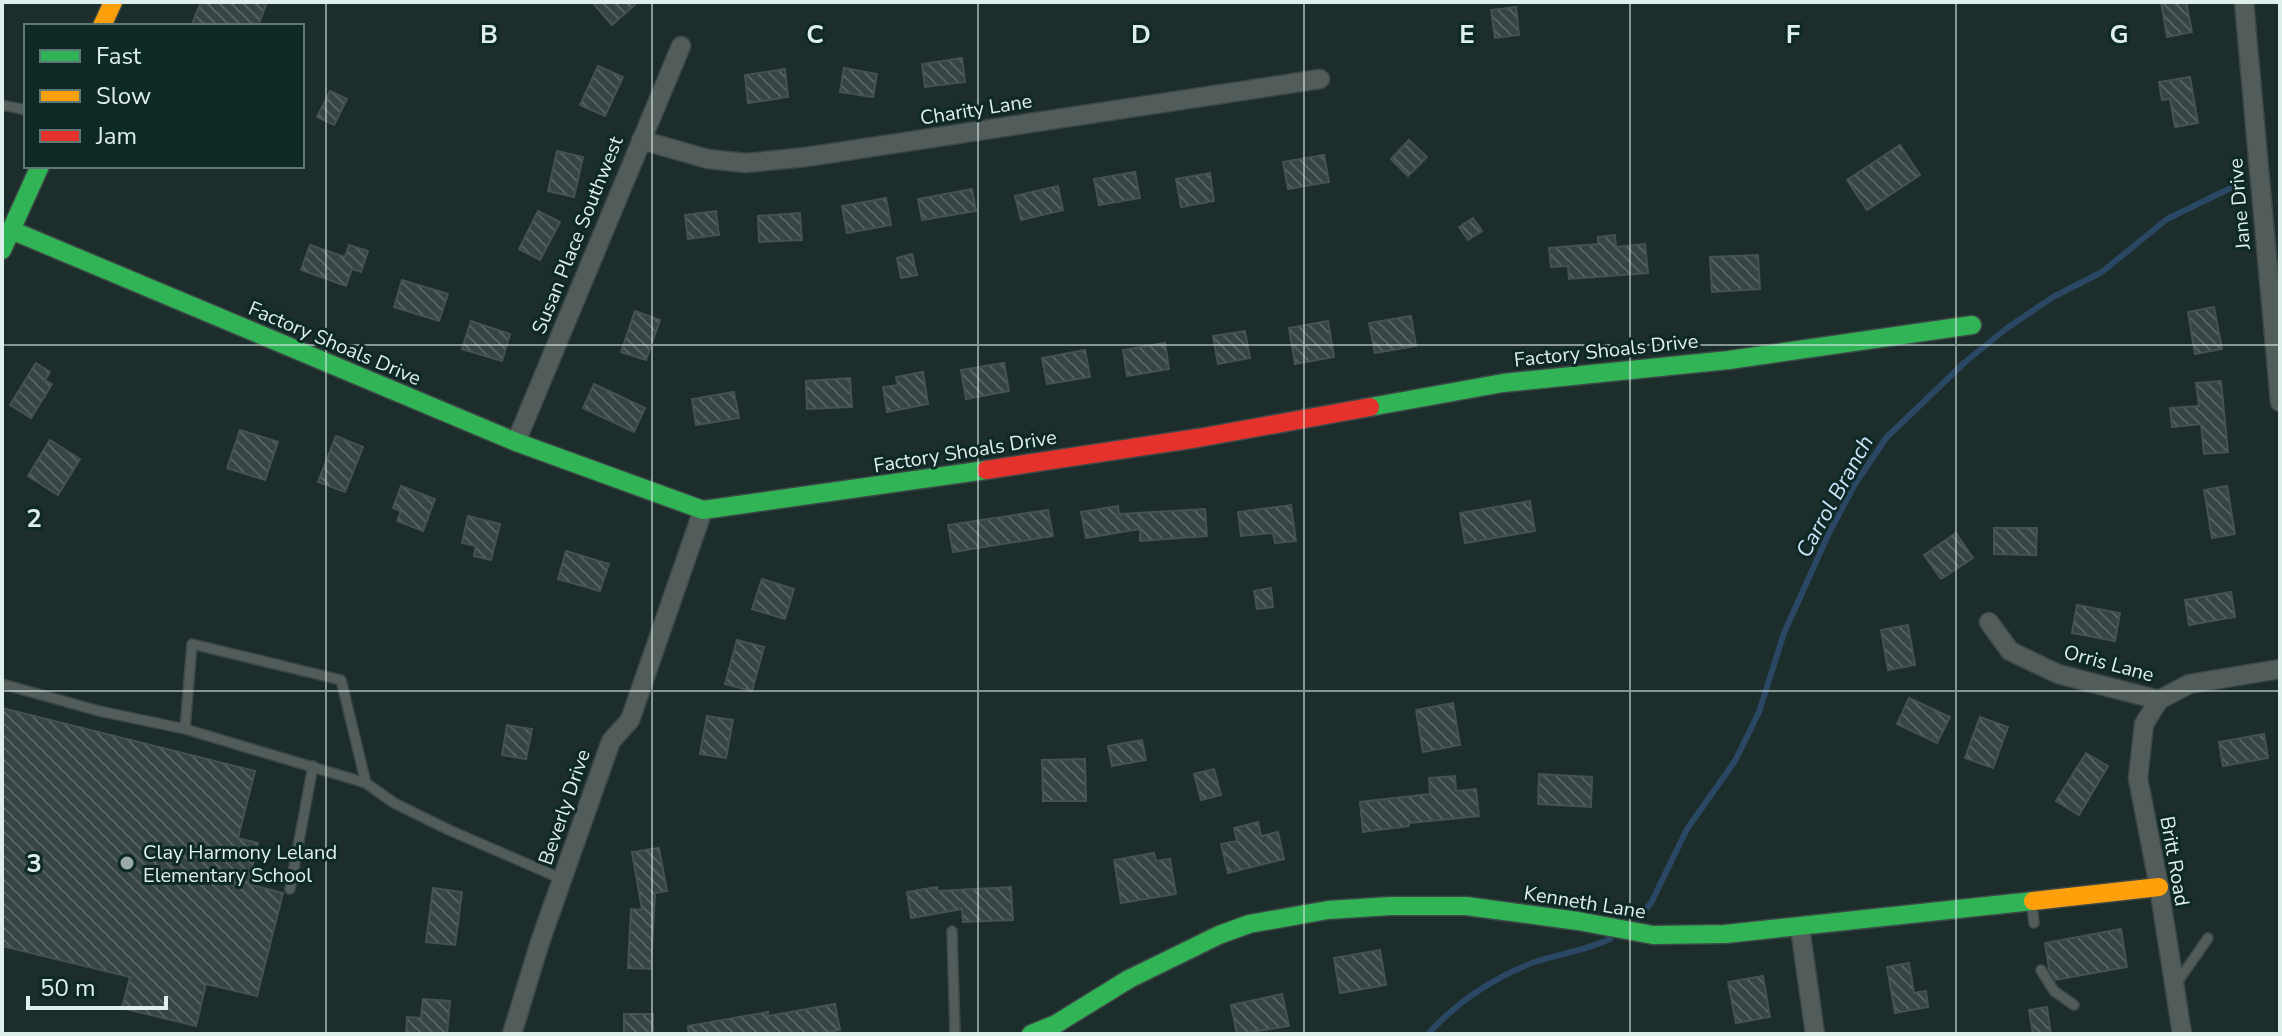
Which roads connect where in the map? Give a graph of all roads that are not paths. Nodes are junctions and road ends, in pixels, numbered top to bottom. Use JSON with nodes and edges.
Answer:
{"nodes":[{"id":1,"x":113,"y":2,"type":"edge"},
{"id":2,"x":2244,"y":2,"type":"edge"},
{"id":3,"x":103,"y":24,"type":"edge"},
{"id":4,"x":681,"y":46,"type":"dead end"},
{"id":5,"x":1320,"y":79,"type":"dead end"},
{"id":6,"x":2,"y":105,"type":"edge"},
{"id":7,"x":24,"y":110,"type":"edge"},
{"id":8,"x":641,"y":140,"type":"junction"},
{"id":9,"x":39,"y":168,"type":"edge"},
{"id":10,"x":11,"y":230,"type":"junction"},
{"id":11,"x":2,"y":250,"type":"edge"},
{"id":12,"x":1972,"y":325,"type":"dead end"},
{"id":13,"x":2279,"y":375,"type":"edge"},
{"id":14,"x":2280,"y":402,"type":"edge"},
{"id":15,"x":516,"y":442,"type":"junction"},
{"id":16,"x":703,"y":510,"type":"junction"},
{"id":17,"x":1989,"y":622,"type":"dead end"},
{"id":18,"x":2280,"y":669,"type":"edge"},
{"id":19,"x":2,"y":684,"type":"edge"},
{"id":20,"x":2159,"y":700,"type":"junction"},
{"id":21,"x":185,"y":729,"type":"junction"},
{"id":22,"x":313,"y":766,"type":"junction"},
{"id":23,"x":366,"y":783,"type":"junction"},
{"id":24,"x":562,"y":879,"type":"junction"},
{"id":25,"x":2159,"y":887,"type":"junction"},
{"id":26,"x":290,"y":889,"type":"dead end"},
{"id":27,"x":2031,"y":902,"type":"junction"},
{"id":28,"x":2034,"y":923,"type":"dead end"},
{"id":29,"x":1800,"y":928,"type":"junction"},
{"id":30,"x":952,"y":931,"type":"dead end"},
{"id":31,"x":2208,"y":938,"type":"dead end"},
{"id":32,"x":2041,"y":970,"type":"dead end"},
{"id":33,"x":2174,"y":987,"type":"junction"},
{"id":34,"x":2074,"y":1005,"type":"dead end"},
{"id":35,"x":1057,"y":1029,"type":"edge"},
{"id":36,"x":512,"y":1034,"type":"edge"},
{"id":37,"x":955,"y":1034,"type":"edge"},
{"id":38,"x":1031,"y":1034,"type":"edge"},
{"id":39,"x":1815,"y":1034,"type":"edge"},
{"id":40,"x":2182,"y":1034,"type":"edge"}],
"edges":[{"from":1,"to":3,"type":"street"},
{"from":2,"to":13,"type":"street","name":"Jane Drive"},
{"from":4,"to":8,"type":"street","name":"Susan Place Southwest"},
{"from":5,"to":8,"type":"street","name":"Charity Lane"},
{"from":6,"to":7,"type":"lane"},
{"from":8,"to":15,"type":"street","name":"Susan Place Southwest"},
{"from":9,"to":10,"type":"street"},
{"from":10,"to":11,"type":"street"},
{"from":10,"to":15,"type":"street","name":"Factory Shoals Drive"},
{"from":12,"to":16,"type":"street","name":"Factory Shoals Drive"},
{"from":13,"to":14,"type":"street","name":"Jane Drive"},
{"from":15,"to":16,"type":"street","name":"Factory Shoals Drive"},
{"from":16,"to":24,"type":"street","name":"Beverly Drive"},
{"from":17,"to":20,"type":"street","name":"Orris Lane"},
{"from":18,"to":20,"type":"street","name":"Orris Lane"},
{"from":19,"to":21,"type":"lane"},
{"from":20,"to":25,"type":"street","name":"Britt Road"},
{"from":21,"to":22,"type":"lane"},
{"from":21,"to":23,"type":"lane"},
{"from":22,"to":23,"type":"lane"},
{"from":22,"to":26,"type":"lane"},
{"from":23,"to":24,"type":"lane"},
{"from":24,"to":36,"type":"street","name":"Beverly Drive"},
{"from":25,"to":27,"type":"street","name":"Kenneth Lane"},
{"from":25,"to":33,"type":"street","name":"Britt Road"},
{"from":27,"to":28,"type":"lane"},
{"from":27,"to":29,"type":"street","name":"Kenneth Lane"},
{"from":29,"to":35,"type":"street","name":"Kenneth Lane"},
{"from":29,"to":39,"type":"street"},
{"from":30,"to":37,"type":"lane"},
{"from":31,"to":33,"type":"lane"},
{"from":32,"to":34,"type":"lane"},
{"from":33,"to":40,"type":"street","name":"Britt Road"},
{"from":35,"to":38,"type":"street","name":"Kenneth Lane"}]}
